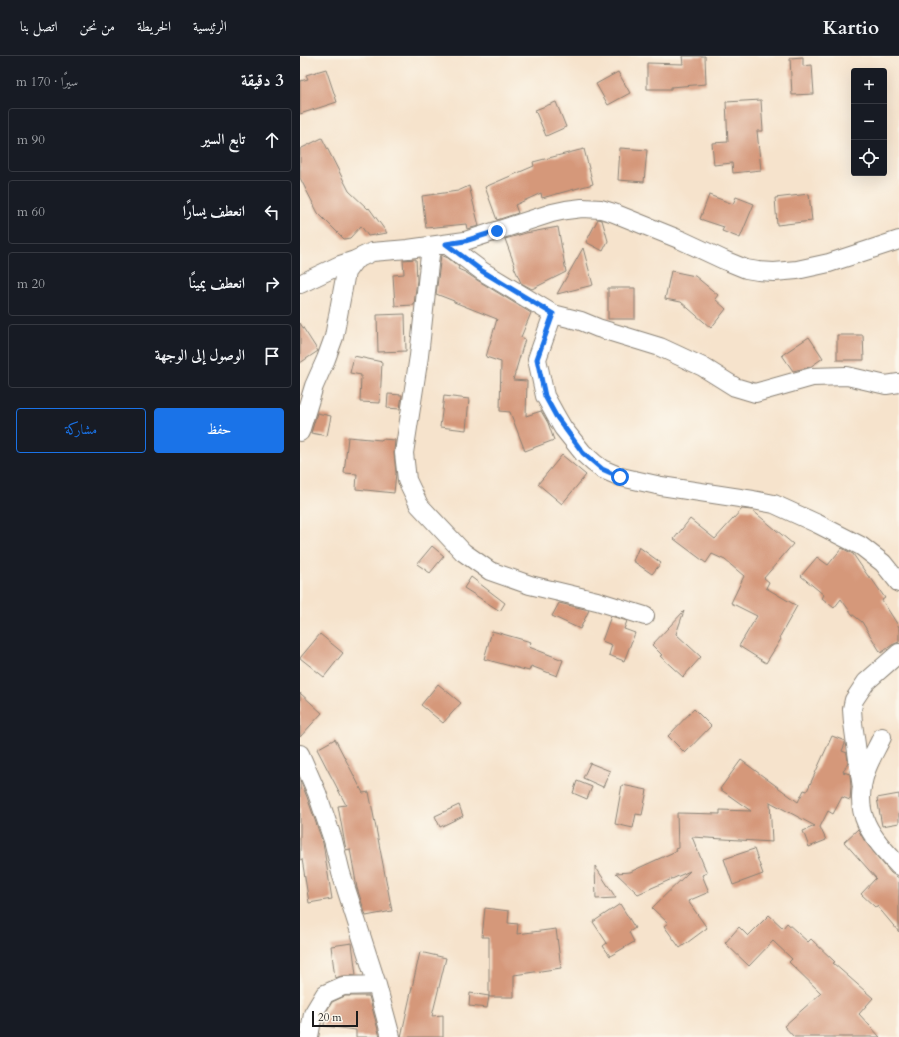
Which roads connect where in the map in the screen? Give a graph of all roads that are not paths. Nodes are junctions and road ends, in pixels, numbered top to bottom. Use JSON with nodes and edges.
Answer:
{"nodes":[{"id":1,"x":899,"y":240,"type":"edge"},
{"id":2,"x":439,"y":245,"type":"junction"},
{"id":3,"x":355,"y":260,"type":"junction"},
{"id":4,"x":300,"y":284,"type":"edge"},
{"id":5,"x":553,"y":314,"type":"junction"},
{"id":6,"x":899,"y":383,"type":"edge"},
{"id":7,"x":300,"y":432,"type":"edge"},
{"id":8,"x":899,"y":583,"type":"edge"},
{"id":9,"x":644,"y":616,"type":"dead end"},
{"id":10,"x":899,"y":653,"type":"edge"},
{"id":11,"x":882,"y":737,"type":"dead end"},
{"id":12,"x":300,"y":754,"type":"edge"},
{"id":13,"x":862,"y":788,"type":"junction"},
{"id":14,"x":899,"y":866,"type":"edge"},
{"id":15,"x":377,"y":985,"type":"junction"},
{"id":16,"x":309,"y":1037,"type":"edge"},
{"id":17,"x":391,"y":1037,"type":"edge"}],
"edges":[{"from":1,"to":2,"type":"street"},
{"from":2,"to":3,"type":"street"},
{"from":2,"to":5,"type":"street"},
{"from":2,"to":9,"type":"street"},
{"from":3,"to":4,"type":"street"},
{"from":3,"to":7,"type":"street"},
{"from":5,"to":6,"type":"street"},
{"from":5,"to":8,"type":"street"},
{"from":10,"to":13,"type":"street"},
{"from":11,"to":13,"type":"street"},
{"from":12,"to":15,"type":"street"},
{"from":13,"to":14,"type":"street"},
{"from":15,"to":16,"type":"street"},
{"from":15,"to":17,"type":"street"}]}
